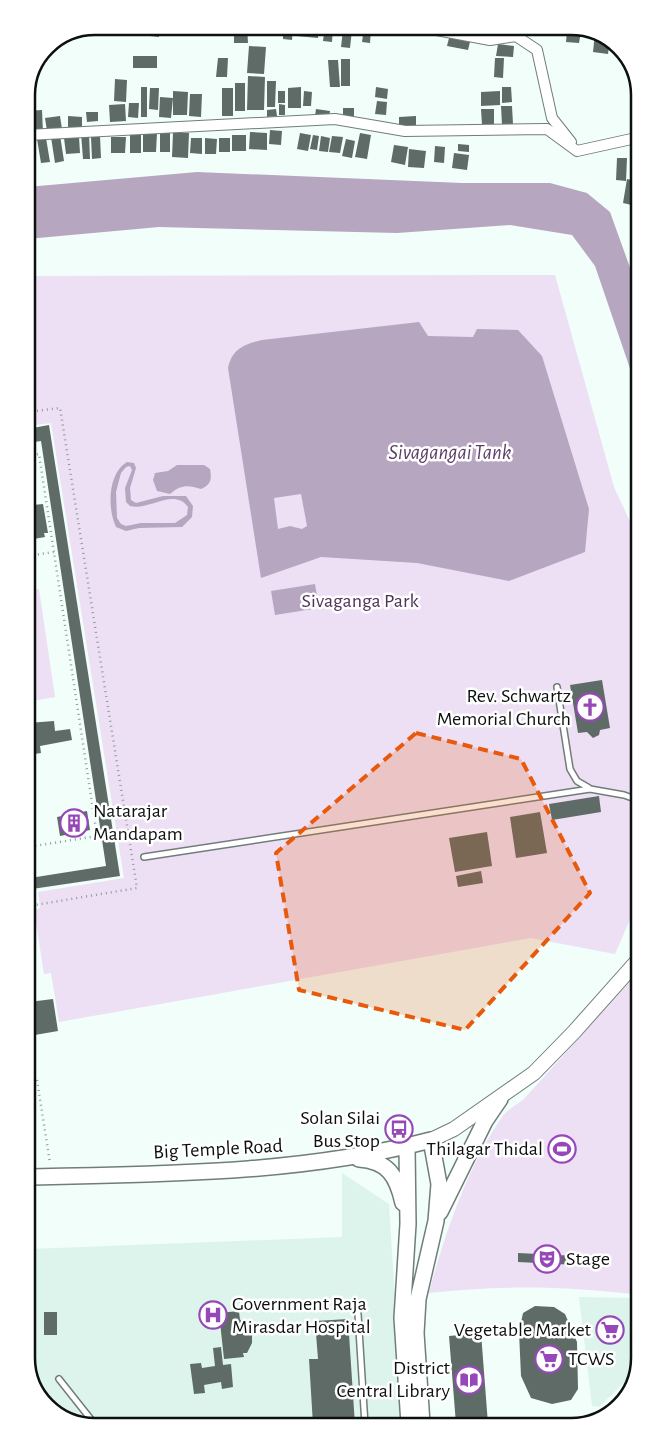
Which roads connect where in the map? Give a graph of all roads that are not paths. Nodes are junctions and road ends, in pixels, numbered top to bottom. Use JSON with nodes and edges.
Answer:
{"nodes":[{"id":1,"x":465,"y":35,"type":"edge"},
{"id":2,"x":486,"y":35,"type":"edge"},
{"id":3,"x":505,"y":35,"type":"edge"},
{"id":4,"x":521,"y":35,"type":"edge"},
{"id":5,"x":490,"y":40,"type":"junction"},
{"id":6,"x":35,"y":135,"type":"edge"},
{"id":7,"x":631,"y":139,"type":"edge"},
{"id":8,"x":578,"y":151,"type":"junction"},
{"id":9,"x":557,"y":687,"type":"dead end"},
{"id":10,"x":590,"y":789,"type":"junction"},
{"id":11,"x":631,"y":798,"type":"edge"},
{"id":12,"x":144,"y":858,"type":"dead end"},
{"id":13,"x":631,"y":968,"type":"edge"},
{"id":14,"x":500,"y":1099,"type":"junction"},
{"id":15,"x":432,"y":1140,"type":"junction"},
{"id":16,"x":407,"y":1147,"type":"junction"},
{"id":17,"x":340,"y":1158,"type":"junction"},
{"id":18,"x":35,"y":1177,"type":"edge"},
{"id":19,"x":436,"y":1221,"type":"junction"},
{"id":20,"x":408,"y":1224,"type":"junction"},
{"id":21,"x":358,"y":1314,"type":"dead end"},
{"id":22,"x":59,"y":1379,"type":"dead end"},
{"id":23,"x":90,"y":1418,"type":"edge"},
{"id":24,"x":365,"y":1418,"type":"edge"},
{"id":25,"x":409,"y":1418,"type":"edge"},
{"id":26,"x":422,"y":1418,"type":"edge"}],
"edges":[{"from":1,"to":5,"type":"street"},
{"from":2,"to":5,"type":"street"},
{"from":3,"to":5,"type":"street"},
{"from":4,"to":8,"type":"street"},
{"from":6,"to":8,"type":"street"},
{"from":7,"to":8,"type":"street"},
{"from":9,"to":10,"type":"lane"},
{"from":10,"to":11,"type":"lane"},
{"from":10,"to":12,"type":"lane"},
{"from":13,"to":14,"type":"main road"},
{"from":14,"to":15,"type":"main road"},
{"from":14,"to":19,"type":"main road"},
{"from":15,"to":16,"type":"main road","name":"Big Temple Road"},
{"from":15,"to":19,"type":"main road"},
{"from":16,"to":17,"type":"main road","name":"Big Temple Road"},
{"from":16,"to":20,"type":"main road"},
{"from":17,"to":18,"type":"main road","name":"Big Temple Road"},
{"from":17,"to":20,"type":"main road"},
{"from":19,"to":26,"type":"main road"},
{"from":20,"to":25,"type":"main road"},
{"from":21,"to":24,"type":"lane"},
{"from":22,"to":23,"type":"lane"}]}
